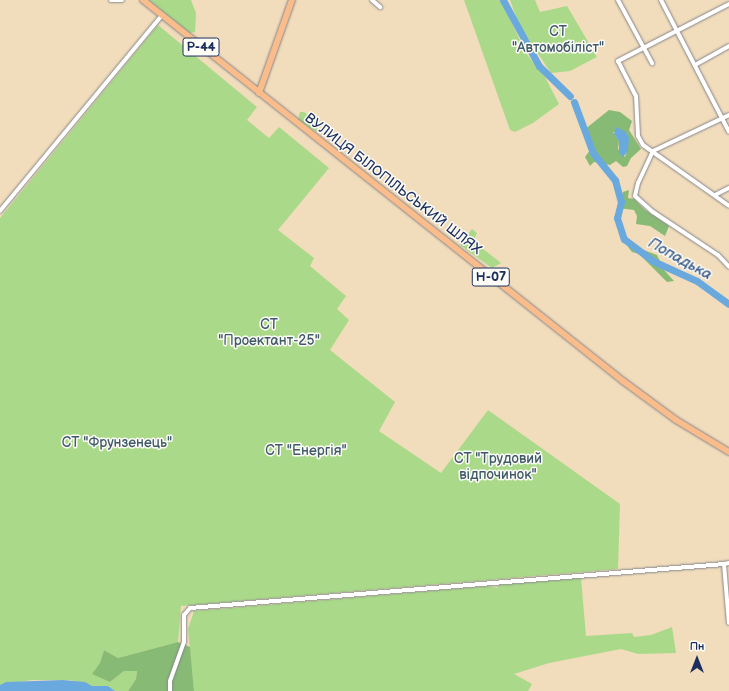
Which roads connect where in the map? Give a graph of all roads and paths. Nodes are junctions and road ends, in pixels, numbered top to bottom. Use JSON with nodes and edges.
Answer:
{"nodes":[{"id":1,"x":111,"y":0,"type":"edge"},
{"id":2,"x":122,"y":0,"type":"edge"},
{"id":3,"x":143,"y":0,"type":"edge"},
{"id":4,"x":292,"y":0,"type":"edge"},
{"id":5,"x":372,"y":0,"type":"edge"},
{"id":6,"x":618,"y":0,"type":"edge"},
{"id":7,"x":661,"y":0,"type":"edge"},
{"id":8,"x":729,"y":4,"type":"edge"},
{"id":9,"x":380,"y":7,"type":"dead end"},
{"id":10,"x":162,"y":15,"type":"junction"},
{"id":11,"x":678,"y":31,"type":"junction"},
{"id":12,"x":729,"y":46,"type":"edge"},
{"id":13,"x":644,"y":48,"type":"junction"},
{"id":14,"x":652,"y":63,"type":"dead end"},
{"id":15,"x":695,"y":65,"type":"junction"},
{"id":16,"x":259,"y":93,"type":"junction"},
{"id":17,"x":729,"y":115,"type":"edge"},
{"id":18,"x":722,"y":119,"type":"junction"},
{"id":19,"x":729,"y":132,"type":"edge"},
{"id":20,"x":653,"y":151,"type":"junction"},
{"id":21,"x":729,"y":188,"type":"edge"},
{"id":22,"x":715,"y":195,"type":"junction"},
{"id":23,"x":729,"y":206,"type":"edge"},
{"id":24,"x":0,"y":212,"type":"edge"},
{"id":25,"x":729,"y":267,"type":"edge"},
{"id":26,"x":729,"y":452,"type":"edge"},
{"id":27,"x":727,"y":564,"type":"edge"},
{"id":28,"x":729,"y":623,"type":"edge"},
{"id":29,"x":170,"y":691,"type":"edge"}],
"edges":[{"from":1,"to":2,"type":"street"},
{"from":3,"to":10,"type":"main road","name":"ВУЛИЦЯ БІЛОПІЛЬСЬКИЙ ШЛЯХ","number":"Р-44"},
{"from":4,"to":16,"type":"main road"},
{"from":5,"to":9,"type":"street"},
{"from":6,"to":13,"type":"street"},
{"from":7,"to":11,"type":"street"},
{"from":8,"to":11,"type":"street"},
{"from":10,"to":16,"type":"main road","name":"ВУЛИЦЯ БІЛОПІЛЬСЬКИЙ ШЛЯХ","number":"Р-44"},
{"from":10,"to":24,"type":"street"},
{"from":11,"to":13,"type":"street"},
{"from":11,"to":15,"type":"street"},
{"from":12,"to":15,"type":"street"},
{"from":13,"to":14,"type":"street"},
{"from":13,"to":20,"type":"street"},
{"from":15,"to":18,"type":"street"},
{"from":16,"to":26,"type":"main road","name":"ВУЛИЦЯ БІЛОПІЛЬСЬКИЙ ШЛЯХ","number":"Н-07"},
{"from":17,"to":18,"type":"street"},
{"from":18,"to":19,"type":"street"},
{"from":18,"to":20,"type":"street"},
{"from":20,"to":22,"type":"street"},
{"from":20,"to":25,"type":"street"},
{"from":21,"to":22,"type":"street"},
{"from":22,"to":23,"type":"street"},
{"from":27,"to":28,"type":"street"},
{"from":27,"to":29,"type":"street"}]}
